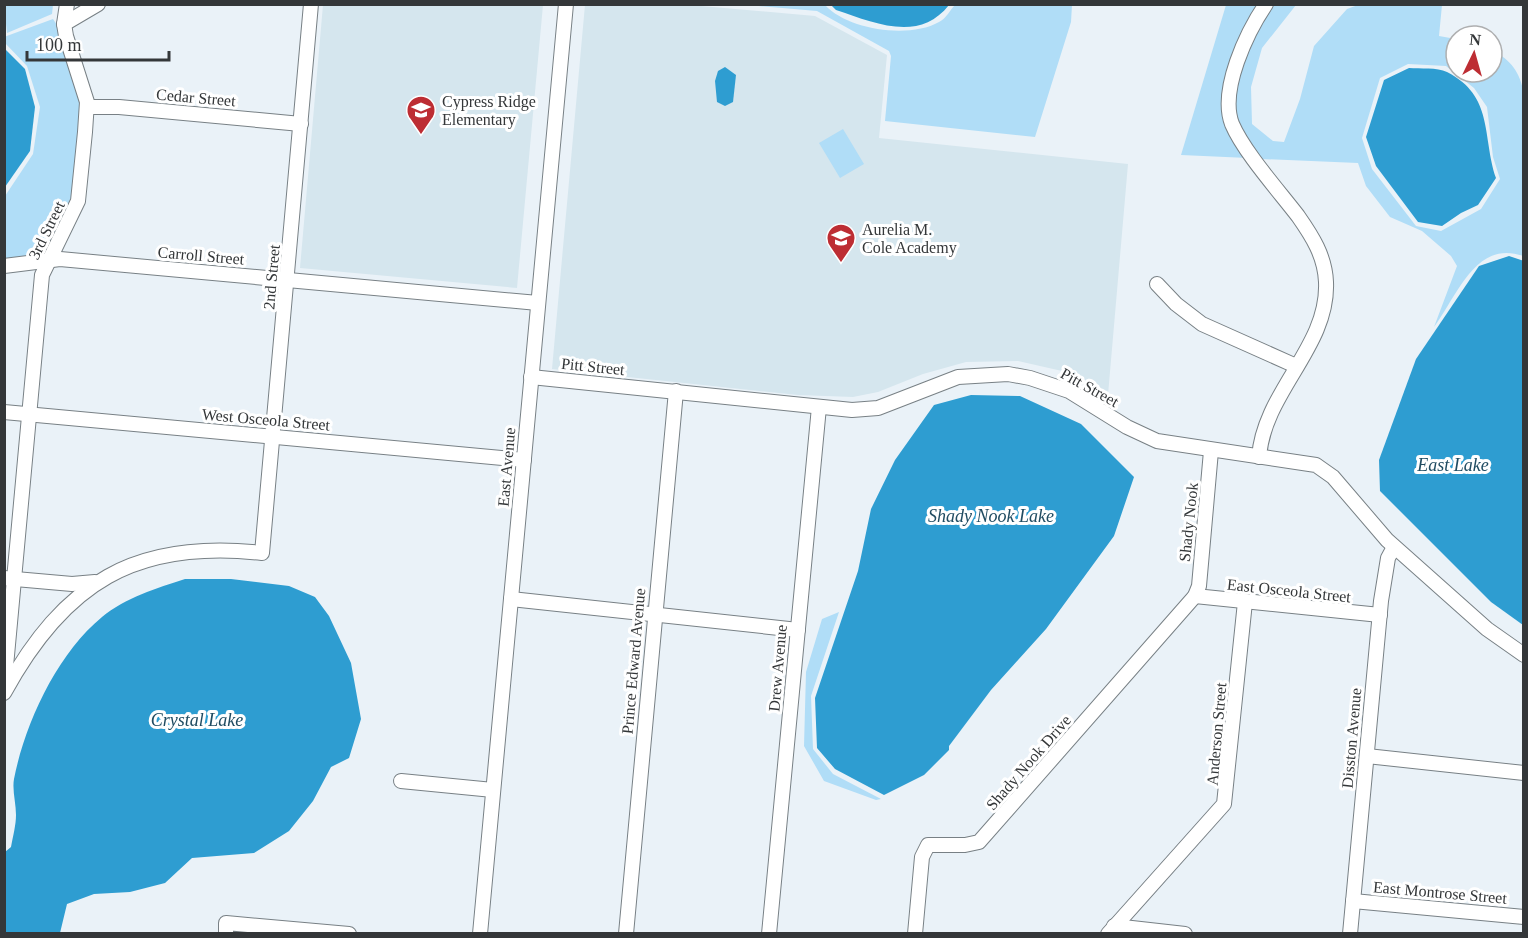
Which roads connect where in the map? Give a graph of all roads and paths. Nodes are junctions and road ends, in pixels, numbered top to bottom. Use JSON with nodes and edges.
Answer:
{"nodes":[{"id":1,"x":67,"y":4,"type":"edge"},
{"id":2,"x":98,"y":4,"type":"edge"},
{"id":3,"x":311,"y":4,"type":"edge"},
{"id":4,"x":566,"y":4,"type":"edge"},
{"id":5,"x":1266,"y":4,"type":"edge"},
{"id":6,"x":64,"y":24,"type":"junction"},
{"id":7,"x":87,"y":107,"type":"junction"},
{"id":8,"x":301,"y":124,"type":"junction"},
{"id":9,"x":48,"y":261,"type":"junction"},
{"id":10,"x":4,"y":266,"type":"edge"},
{"id":11,"x":287,"y":280,"type":"junction"},
{"id":12,"x":1157,"y":284,"type":"dead end"},
{"id":13,"x":538,"y":303,"type":"junction"},
{"id":14,"x":1296,"y":366,"type":"junction"},
{"id":15,"x":531,"y":377,"type":"junction"},
{"id":16,"x":676,"y":391,"type":"junction"},
{"id":17,"x":819,"y":407,"type":"junction"},
{"id":18,"x":4,"y":412,"type":"edge"},
{"id":19,"x":30,"y":414,"type":"junction"},
{"id":20,"x":272,"y":435,"type":"junction"},
{"id":21,"x":1211,"y":450,"type":"junction"},
{"id":22,"x":1259,"y":457,"type":"junction"},
{"id":23,"x":524,"y":460,"type":"junction"},
{"id":24,"x":1394,"y":547,"type":"junction"},
{"id":25,"x":9,"y":579,"type":"edge"},
{"id":26,"x":95,"y":582,"type":"junction"},
{"id":27,"x":1195,"y":596,"type":"junction"},
{"id":28,"x":511,"y":599,"type":"junction"},
{"id":29,"x":1245,"y":602,"type":"junction"},
{"id":30,"x":654,"y":615,"type":"junction"},
{"id":31,"x":1380,"y":615,"type":"junction"},
{"id":32,"x":798,"y":630,"type":"junction"},
{"id":33,"x":1524,"y":655,"type":"edge"},
{"id":34,"x":4,"y":688,"type":"edge"},
{"id":35,"x":4,"y":693,"type":"edge"},
{"id":36,"x":1367,"y":756,"type":"junction"},
{"id":37,"x":1524,"y":773,"type":"edge"},
{"id":38,"x":402,"y":781,"type":"dead end"},
{"id":39,"x":493,"y":790,"type":"junction"},
{"id":40,"x":1353,"y":901,"type":"junction"},
{"id":41,"x":1524,"y":917,"type":"edge"},
{"id":42,"x":1111,"y":930,"type":"edge"},
{"id":43,"x":226,"y":932,"type":"edge"},
{"id":44,"x":349,"y":933,"type":"edge"},
{"id":45,"x":480,"y":933,"type":"edge"},
{"id":46,"x":626,"y":933,"type":"edge"},
{"id":47,"x":769,"y":933,"type":"edge"},
{"id":48,"x":915,"y":933,"type":"edge"},
{"id":49,"x":1185,"y":933,"type":"edge"},
{"id":50,"x":1350,"y":933,"type":"edge"}],
"edges":[{"from":1,"to":6,"type":"street","name":"3rd Street"},
{"from":2,"to":6,"type":"street"},
{"from":3,"to":8,"type":"street","name":"2nd Street"},
{"from":4,"to":13,"type":"street","name":"East Avenue"},
{"from":5,"to":14,"type":"street"},
{"from":6,"to":7,"type":"street","name":"3rd Street"},
{"from":7,"to":8,"type":"street","name":"Cedar Street"},
{"from":7,"to":9,"type":"street","name":"3rd Street"},
{"from":8,"to":11,"type":"street","name":"2nd Street"},
{"from":9,"to":10,"type":"street","name":"Carroll Street"},
{"from":9,"to":11,"type":"street","name":"Carroll Street"},
{"from":9,"to":19,"type":"street","name":"3rd Street"},
{"from":11,"to":13,"type":"street","name":"Carroll Street"},
{"from":11,"to":20,"type":"street","name":"2nd Street"},
{"from":12,"to":14,"type":"street"},
{"from":13,"to":15,"type":"street","name":"East Avenue"},
{"from":14,"to":22,"type":"street"},
{"from":15,"to":16,"type":"street","name":"Pitt Street"},
{"from":15,"to":23,"type":"street","name":"East Avenue"},
{"from":16,"to":17,"type":"street","name":"Pitt Street"},
{"from":16,"to":30,"type":"street","name":"Prince Edward Avenue"},
{"from":17,"to":21,"type":"street","name":"Pitt Street"},
{"from":17,"to":32,"type":"street","name":"Drew Avenue"},
{"from":18,"to":19,"type":"street","name":"West Osceola Street"},
{"from":19,"to":20,"type":"street","name":"West Osceola Street"},
{"from":19,"to":25,"type":"street","name":"3rd Street"},
{"from":20,"to":23,"type":"street","name":"West Osceola Street"},
{"from":20,"to":26,"type":"street","name":"2nd Street"},
{"from":21,"to":22,"type":"street","name":"Pitt Street"},
{"from":21,"to":27,"type":"street","name":"Shady Nook"},
{"from":22,"to":24,"type":"street","name":"Pitt Street"},
{"from":23,"to":28,"type":"street","name":"East Avenue"},
{"from":24,"to":31,"type":"street","name":"Disston Avenue"},
{"from":24,"to":33,"type":"street","name":"Pitt Street"},
{"from":25,"to":26,"type":"street"},
{"from":25,"to":34,"type":"street","name":"3rd Street"},
{"from":26,"to":35,"type":"street"},
{"from":27,"to":29,"type":"street","name":"East Osceola Street"},
{"from":27,"to":48,"type":"street","name":"Shady Nook Drive"},
{"from":28,"to":30,"type":"street"},
{"from":28,"to":39,"type":"street","name":"East Avenue"},
{"from":29,"to":31,"type":"street","name":"East Osceola Street"},
{"from":29,"to":42,"type":"street","name":"Anderson Street"},
{"from":30,"to":32,"type":"street"},
{"from":30,"to":46,"type":"street","name":"Prince Edward Avenue"},
{"from":31,"to":36,"type":"street","name":"Disston Avenue"},
{"from":32,"to":47,"type":"street","name":"Drew Avenue"},
{"from":36,"to":37,"type":"street"},
{"from":36,"to":40,"type":"street","name":"Disston Avenue"},
{"from":38,"to":39,"type":"street"},
{"from":39,"to":45,"type":"street","name":"East Avenue"},
{"from":40,"to":41,"type":"street","name":"East Montrose Street"},
{"from":40,"to":50,"type":"street","name":"Disston Avenue"},
{"from":42,"to":49,"type":"street"},
{"from":43,"to":44,"type":"street"}]}
